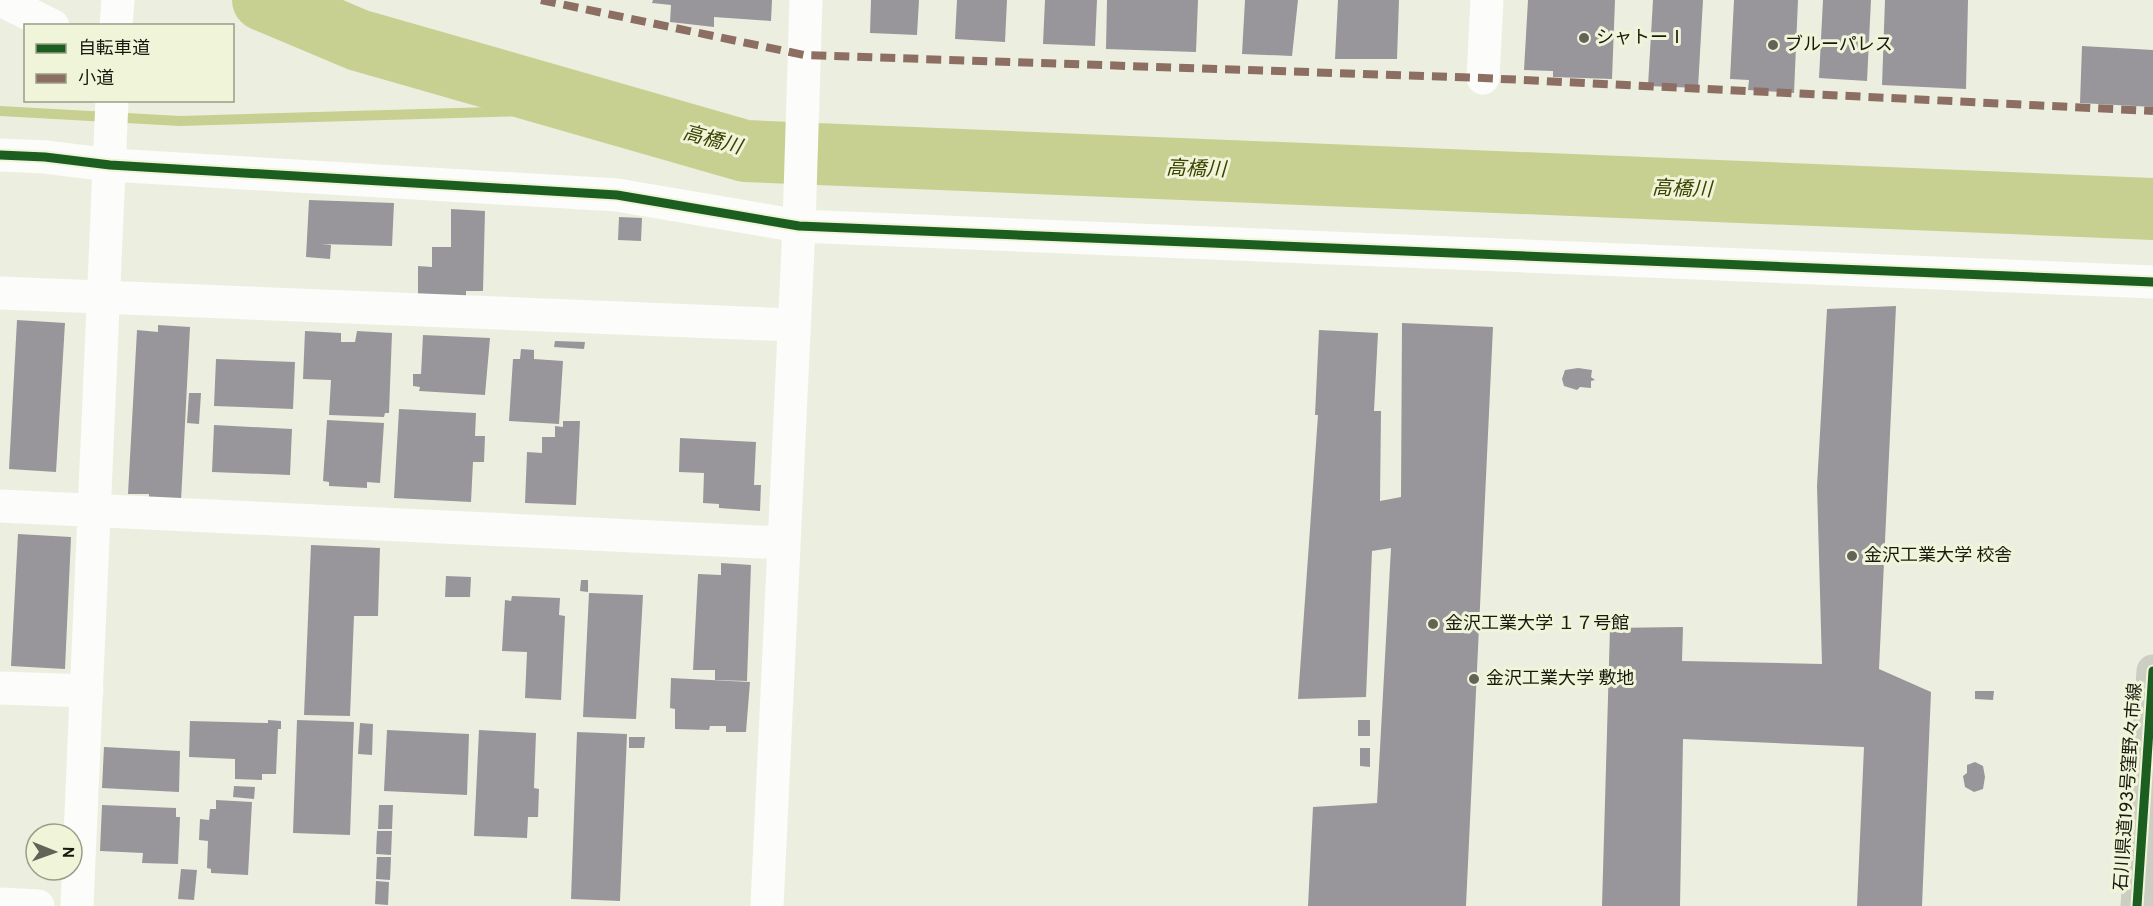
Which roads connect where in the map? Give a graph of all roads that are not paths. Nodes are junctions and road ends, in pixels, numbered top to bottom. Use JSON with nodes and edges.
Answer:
{"nodes":[{"id":1,"x":1,"y":0,"type":"edge"},
{"id":2,"x":118,"y":0,"type":"edge"},
{"id":3,"x":806,"y":0,"type":"edge"},
{"id":4,"x":1487,"y":0,"type":"edge"},
{"id":5,"x":49,"y":24,"type":"edge"},
{"id":6,"x":116,"y":24,"type":"edge"},
{"id":7,"x":1483,"y":78,"type":"dead end"},
{"id":8,"x":112,"y":102,"type":"edge"},
{"id":9,"x":0,"y":154,"type":"edge"},
{"id":10,"x":109,"y":156,"type":"junction"},
{"id":11,"x":798,"y":217,"type":"junction"},
{"id":12,"x":2153,"y":282,"type":"edge"},
{"id":13,"x":0,"y":293,"type":"edge"},
{"id":14,"x":104,"y":298,"type":"junction"},
{"id":15,"x":792,"y":325,"type":"junction"},
{"id":16,"x":0,"y":506,"type":"edge"},
{"id":17,"x":94,"y":511,"type":"junction"},
{"id":18,"x":782,"y":543,"type":"junction"},
{"id":19,"x":2153,"y":670,"type":"edge"},
{"id":20,"x":2153,"y":678,"type":"edge"},
{"id":21,"x":0,"y":688,"type":"edge"},
{"id":22,"x":87,"y":691,"type":"junction"},
{"id":23,"x":0,"y":904,"type":"edge"},
{"id":24,"x":38,"y":906,"type":"edge"},
{"id":25,"x":77,"y":906,"type":"edge"},
{"id":26,"x":767,"y":906,"type":"edge"},
{"id":27,"x":2138,"y":906,"type":"edge"}],
"edges":[{"from":1,"to":5,"type":"street"},
{"from":2,"to":6,"type":"street"},
{"from":3,"to":11,"type":"street"},
{"from":4,"to":7,"type":"street"},
{"from":8,"to":10,"type":"street"},
{"from":9,"to":10,"type":"street"},
{"from":10,"to":11,"type":"street"},
{"from":10,"to":14,"type":"street"},
{"from":11,"to":12,"type":"street"},
{"from":11,"to":15,"type":"street"},
{"from":13,"to":14,"type":"street"},
{"from":14,"to":15,"type":"street"},
{"from":14,"to":17,"type":"street"},
{"from":15,"to":18,"type":"street"},
{"from":16,"to":17,"type":"street"},
{"from":17,"to":18,"type":"street"},
{"from":17,"to":22,"type":"street"},
{"from":18,"to":26,"type":"street"},
{"from":19,"to":20,"type":"main road","name":"石川県道193号窪野々市線"},
{"from":20,"to":27,"type":"main road","name":"石川県道193号窪野々市線"},
{"from":21,"to":22,"type":"street"},
{"from":22,"to":25,"type":"street"},
{"from":23,"to":24,"type":"street"}]}
